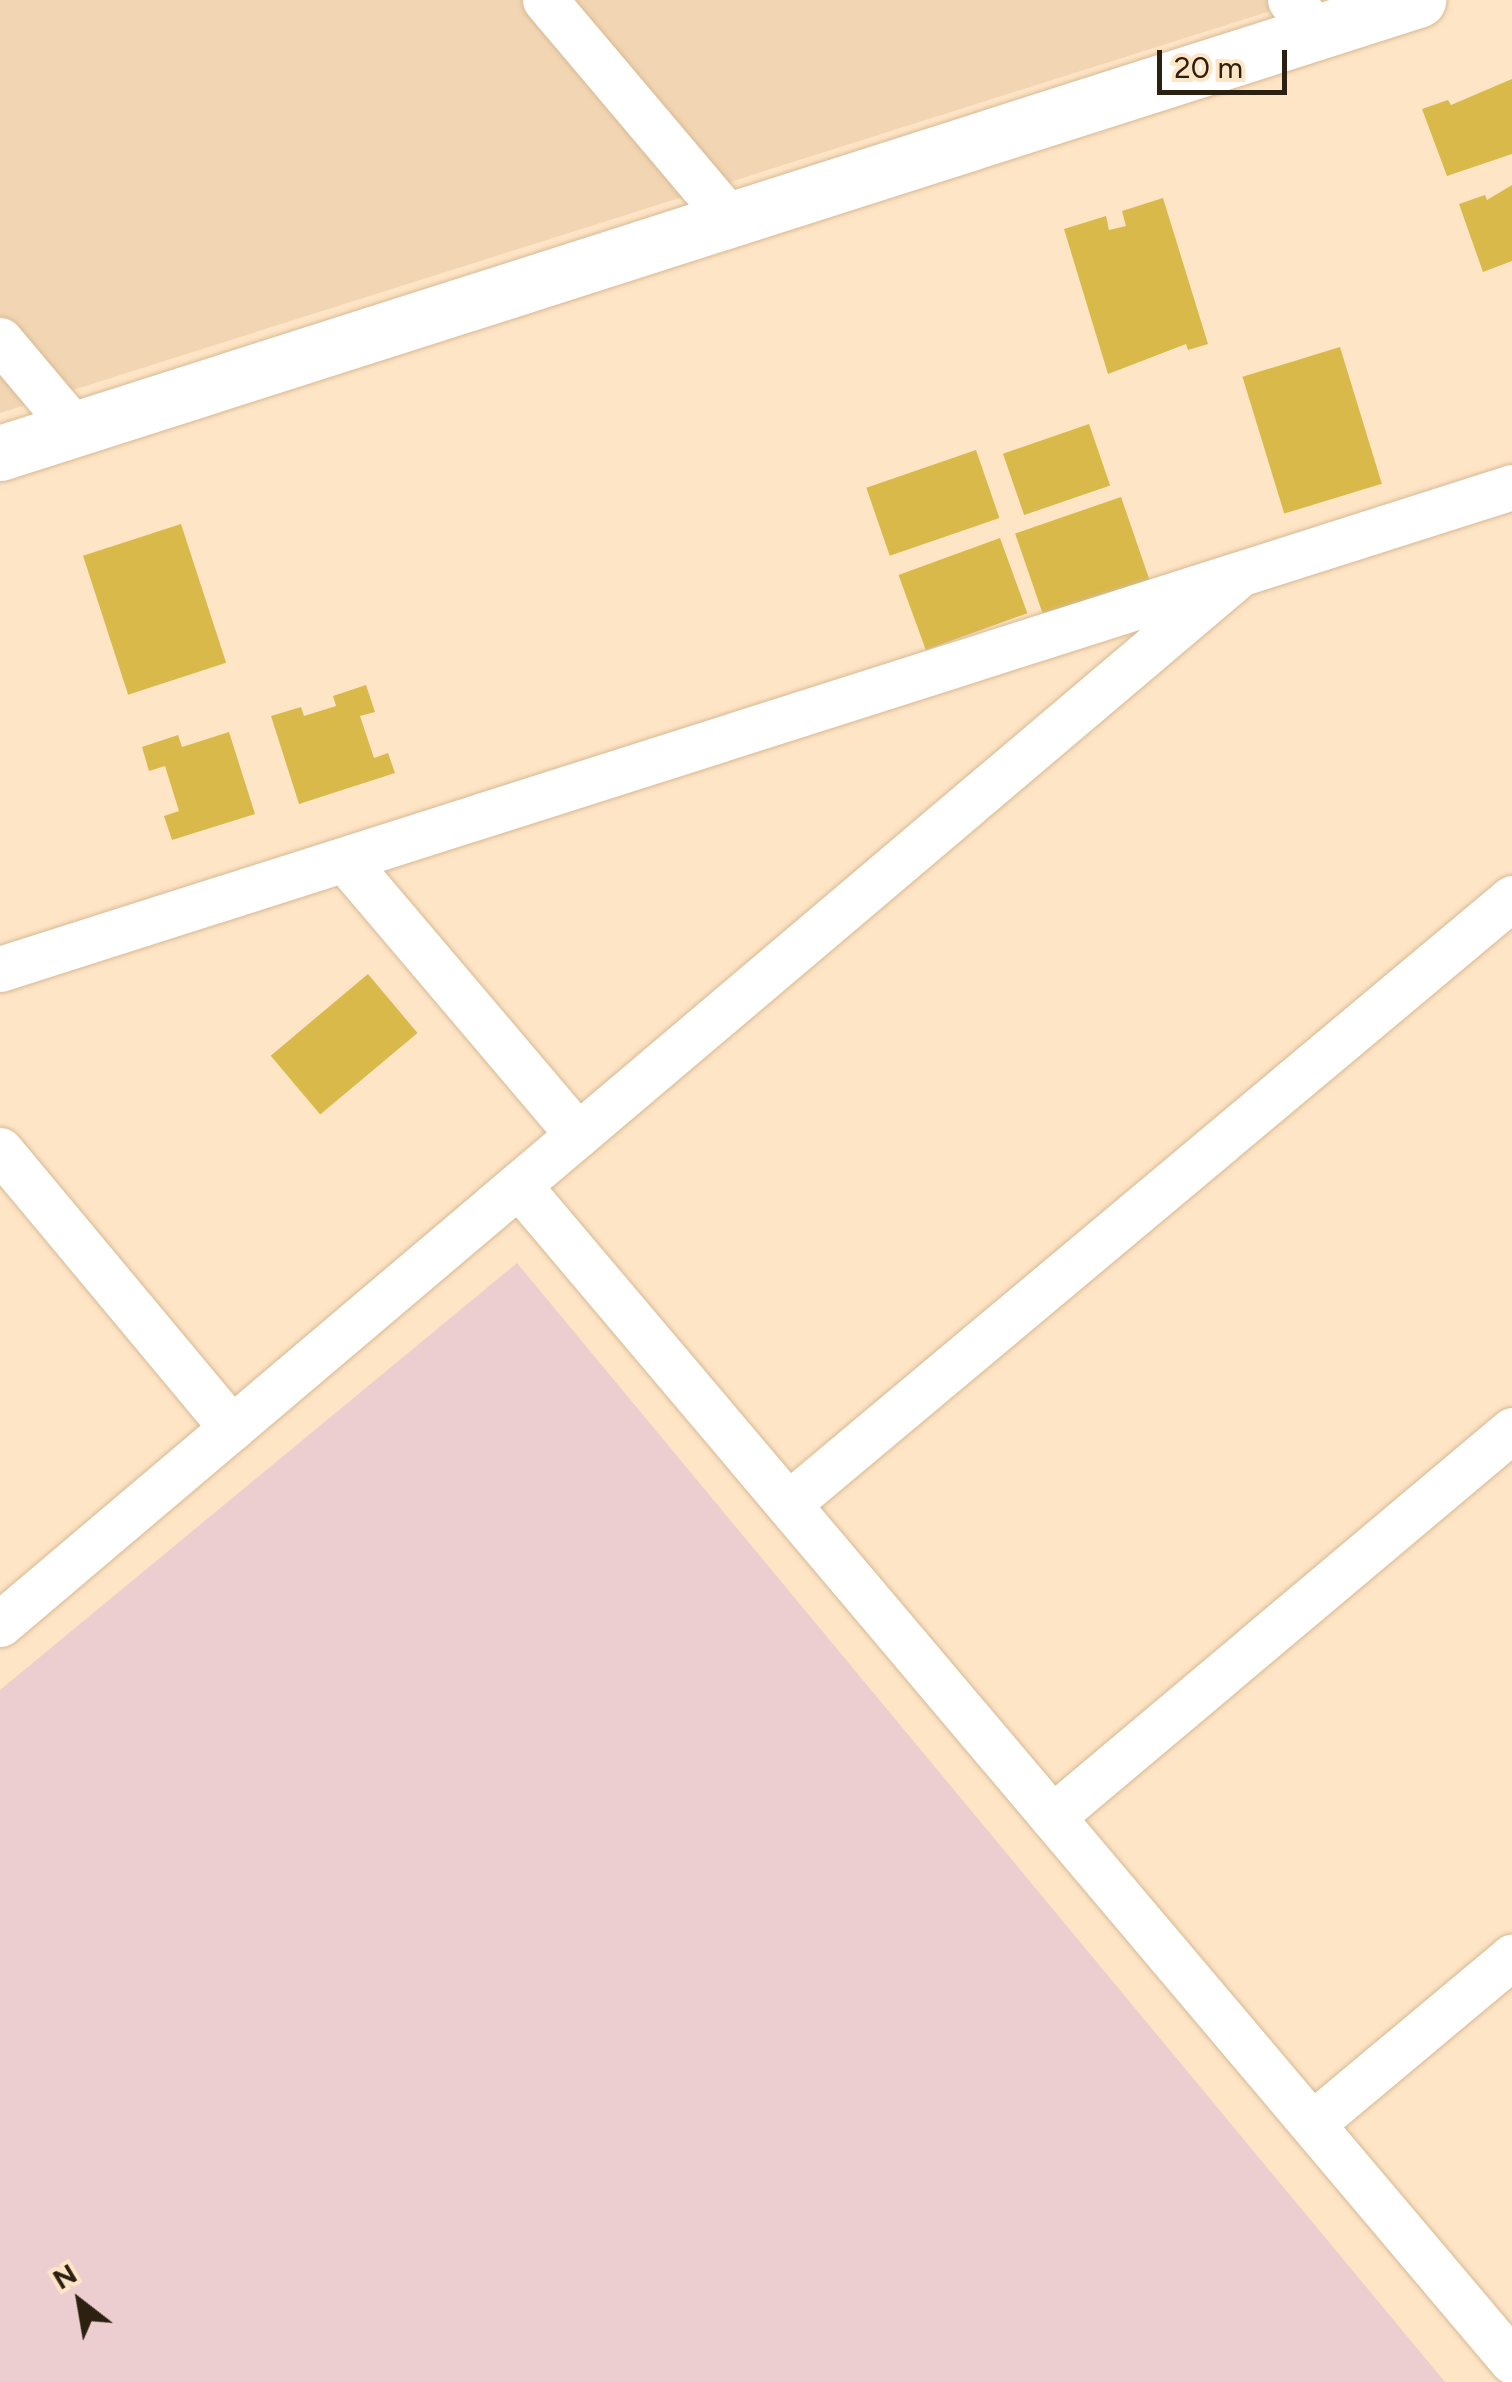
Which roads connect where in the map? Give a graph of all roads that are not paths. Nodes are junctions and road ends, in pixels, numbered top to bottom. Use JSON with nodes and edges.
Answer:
{"nodes":[{"id":1,"x":545,"y":0,"type":"edge"},
{"id":2,"x":1418,"y":0,"type":"edge"},
{"id":3,"x":1304,"y":16,"type":"edge"},
{"id":4,"x":731,"y":220,"type":"junction"},
{"id":5,"x":0,"y":340,"type":"edge"},
{"id":6,"x":74,"y":429,"type":"junction"},
{"id":7,"x":0,"y":453,"type":"edge"},
{"id":8,"x":1512,"y":487,"type":"edge"},
{"id":9,"x":1235,"y":578,"type":"junction"},
{"id":10,"x":345,"y":860,"type":"junction"},
{"id":11,"x":1512,"y":898,"type":"edge"},
{"id":12,"x":0,"y":969,"type":"edge"},
{"id":13,"x":578,"y":1135,"type":"junction"},
{"id":14,"x":0,"y":1150,"type":"edge"},
{"id":15,"x":519,"y":1186,"type":"junction"},
{"id":16,"x":232,"y":1428,"type":"junction"},
{"id":17,"x":1512,"y":1430,"type":"edge"},
{"id":18,"x":788,"y":1504,"type":"junction"},
{"id":19,"x":0,"y":1624,"type":"edge"},
{"id":20,"x":1052,"y":1816,"type":"junction"},
{"id":21,"x":1512,"y":1957,"type":"edge"},
{"id":22,"x":1312,"y":2124,"type":"junction"},
{"id":23,"x":1512,"y":2361,"type":"edge"}],
"edges":[{"from":1,"to":4,"type":"street"},
{"from":2,"to":3,"type":"street"},
{"from":3,"to":4,"type":"street"},
{"from":4,"to":6,"type":"street"},
{"from":5,"to":6,"type":"street"},
{"from":6,"to":7,"type":"street"},
{"from":8,"to":9,"type":"street"},
{"from":9,"to":10,"type":"street"},
{"from":9,"to":13,"type":"street"},
{"from":10,"to":12,"type":"street"},
{"from":10,"to":13,"type":"street"},
{"from":11,"to":18,"type":"street"},
{"from":13,"to":15,"type":"street"},
{"from":14,"to":16,"type":"street"},
{"from":15,"to":16,"type":"street"},
{"from":15,"to":18,"type":"street"},
{"from":16,"to":19,"type":"street"},
{"from":17,"to":20,"type":"street"},
{"from":18,"to":20,"type":"street"},
{"from":20,"to":22,"type":"street"},
{"from":21,"to":22,"type":"street"},
{"from":22,"to":23,"type":"street"}]}
